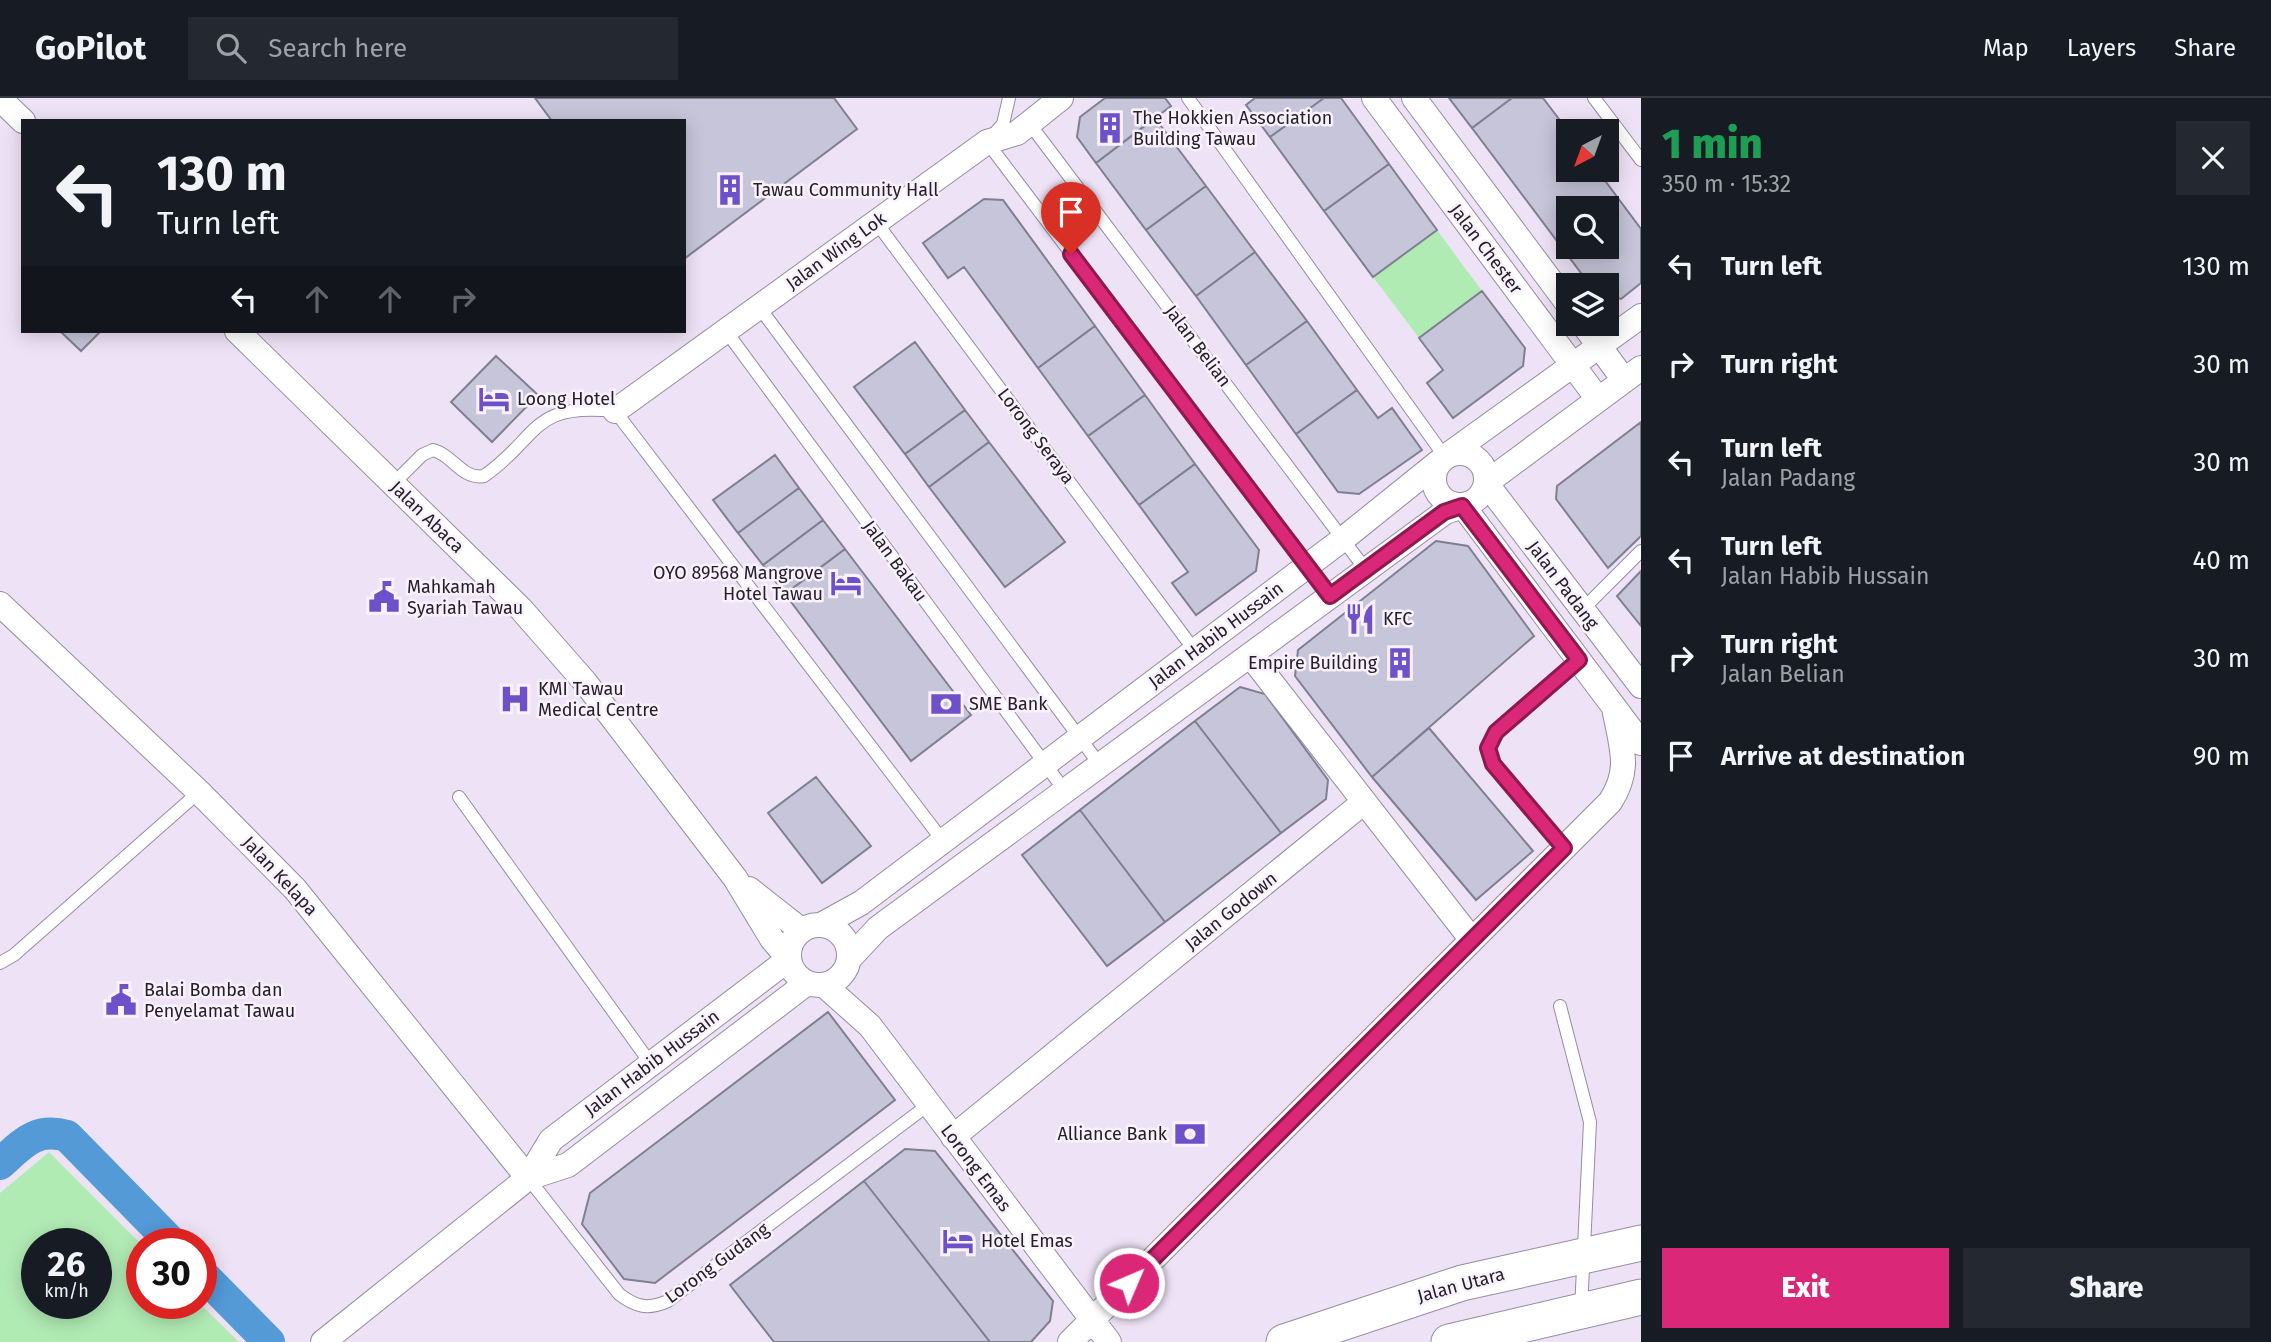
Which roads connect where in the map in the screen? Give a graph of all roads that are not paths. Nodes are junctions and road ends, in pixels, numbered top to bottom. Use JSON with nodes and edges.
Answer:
{"nodes":[{"id":1,"x":1009,"y":98,"type":"edge"},
{"id":2,"x":1061,"y":98,"type":"edge"},
{"id":3,"x":1188,"y":98,"type":"edge"},
{"id":4,"x":1374,"y":98,"type":"edge"},
{"id":5,"x":1414,"y":98,"type":"edge"},
{"id":6,"x":1594,"y":98,"type":"edge"},
{"id":7,"x":0,"y":99,"type":"edge"},
{"id":8,"x":21,"y":119,"type":"edge"},
{"id":9,"x":1029,"y":123,"type":"junction"},
{"id":10,"x":987,"y":142,"type":"junction"},
{"id":11,"x":1641,"y":160,"type":"edge"},
{"id":12,"x":876,"y":222,"type":"junction"},
{"id":13,"x":1556,"y":288,"type":"edge"},
{"id":14,"x":759,"y":307,"type":"junction"},
{"id":15,"x":1641,"y":316,"type":"edge"},
{"id":16,"x":726,"y":331,"type":"junction"},
{"id":17,"x":239,"y":333,"type":"edge"},
{"id":18,"x":1592,"y":336,"type":"edge"},
{"id":19,"x":1600,"y":347,"type":"junction"},
{"id":20,"x":1574,"y":366,"type":"junction"},
{"id":21,"x":1633,"y":374,"type":"edge"},
{"id":22,"x":1598,"y":399,"type":"junction"},
{"id":23,"x":615,"y":411,"type":"junction"},
{"id":24,"x":1445,"y":457,"type":"junction"},
{"id":25,"x":1486,"y":483,"type":"junction"},
{"id":26,"x":393,"y":484,"type":"junction"},
{"id":27,"x":1462,"y":506,"type":"junction"},
{"id":28,"x":1343,"y":539,"type":"junction"},
{"id":29,"x":1641,"y":551,"type":"edge"},
{"id":30,"x":1307,"y":566,"type":"junction"},
{"id":31,"x":1366,"y":570,"type":"junction"},
{"id":32,"x":1330,"y":596,"type":"junction"},
{"id":33,"x":0,"y":604,"type":"edge"},
{"id":34,"x":1582,"y":610,"type":"junction"},
{"id":35,"x":1195,"y":651,"type":"junction"},
{"id":36,"x":1250,"y":655,"type":"junction"},
{"id":37,"x":1579,"y":660,"type":"junction"},
{"id":38,"x":1636,"y":677,"type":"edge"},
{"id":39,"x":1613,"y":706,"type":"junction"},
{"id":40,"x":1080,"y":738,"type":"junction"},
{"id":41,"x":1641,"y":743,"type":"edge"},
{"id":42,"x":1045,"y":764,"type":"junction"},
{"id":43,"x":1100,"y":765,"type":"junction"},
{"id":44,"x":1065,"y":791,"type":"junction"},
{"id":45,"x":199,"y":793,"type":"junction"},
{"id":46,"x":459,"y":797,"type":"dead end"},
{"id":47,"x":1364,"y":802,"type":"junction"},
{"id":48,"x":943,"y":841,"type":"junction"},
{"id":49,"x":1564,"y":848,"type":"junction"},
{"id":50,"x":735,"y":878,"type":"junction"},
{"id":51,"x":811,"y":927,"type":"junction"},
{"id":52,"x":1472,"y":940,"type":"junction"},
{"id":53,"x":789,"y":959,"type":"junction"},
{"id":54,"x":849,"y":962,"type":"junction"},
{"id":55,"x":0,"y":963,"type":"edge"},
{"id":56,"x":815,"y":984,"type":"junction"},
{"id":57,"x":1560,"y":1006,"type":"dead end"},
{"id":58,"x":870,"y":1026,"type":"junction"},
{"id":59,"x":651,"y":1064,"type":"junction"},
{"id":60,"x":928,"y":1105,"type":"junction"},
{"id":61,"x":953,"y":1137,"type":"junction"},
{"id":62,"x":528,"y":1178,"type":"junction"},
{"id":63,"x":1641,"y":1243,"type":"edge"},
{"id":64,"x":1592,"y":1252,"type":"junction"},
{"id":65,"x":1641,"y":1257,"type":"edge"},
{"id":66,"x":1641,"y":1297,"type":"edge"},
{"id":67,"x":1581,"y":1310,"type":"junction"},
{"id":68,"x":1091,"y":1321,"type":"junction"},
{"id":69,"x":323,"y":1342,"type":"edge"},
{"id":70,"x":1070,"y":1342,"type":"edge"},
{"id":71,"x":1109,"y":1342,"type":"edge"},
{"id":72,"x":1284,"y":1342,"type":"edge"},
{"id":73,"x":1449,"y":1342,"type":"edge"}],
"edges":[{"from":1,"to":10,"type":"lane"},
{"from":2,"to":9,"type":"street","name":"Jalan Wing Lok"},
{"from":3,"to":24,"type":"lane"},
{"from":4,"to":20,"type":"street","name":"Jalan Chester"},
{"from":5,"to":13,"type":"street","name":"Jalan Chester"},
{"from":6,"to":11,"type":"lane"},
{"from":7,"to":8,"type":"street"},
{"from":9,"to":10,"type":"street","name":"Jalan Wing Lok"},
{"from":9,"to":28,"type":"lane","name":"Jalan Belian"},
{"from":10,"to":12,"type":"street","name":"Jalan Wing Lok"},
{"from":10,"to":30,"type":"lane"},
{"from":12,"to":14,"type":"street","name":"Jalan Wing Lok"},
{"from":12,"to":35,"type":"lane","name":"Lorong Seraya"},
{"from":14,"to":16,"type":"street","name":"Jalan Wing Lok"},
{"from":14,"to":40,"type":"lane"},
{"from":15,"to":19,"type":"street","name":"Jalan Habib Hussain"},
{"from":16,"to":23,"type":"street","name":"Jalan Wing Lok"},
{"from":16,"to":42,"type":"lane","name":"Jalan Bakau"},
{"from":17,"to":26,"type":"street","name":"Jalan Abaca"},
{"from":18,"to":19,"type":"street"},
{"from":19,"to":20,"type":"street","name":"Jalan Habib Hussain"},
{"from":19,"to":21,"type":"street"},
{"from":20,"to":22,"type":"street","name":"Jalan Chester"},
{"from":20,"to":24,"type":"street","name":"Jalan Habib Hussain"},
{"from":21,"to":22,"type":"street"},
{"from":22,"to":25,"type":"street"},
{"from":23,"to":26,"type":"lane"},
{"from":23,"to":48,"type":"lane"},
{"from":24,"to":25,"type":"street"},
{"from":24,"to":27,"type":"street"},
{"from":24,"to":28,"type":"street","name":"Jalan Habib Hussain"},
{"from":25,"to":27,"type":"street"},
{"from":25,"to":34,"type":"street","name":"Jalan Padang"},
{"from":26,"to":50,"type":"street","name":"Jalan Abaca"},
{"from":27,"to":31,"type":"street","name":"Jalan Habib Hussain"},
{"from":27,"to":37,"type":"street","name":"Jalan Padang"},
{"from":28,"to":30,"type":"street","name":"Jalan Habib Hussain"},
{"from":28,"to":31,"type":"lane","name":"Jalan Belian"},
{"from":29,"to":34,"type":"lane"},
{"from":30,"to":32,"type":"lane"},
{"from":30,"to":35,"type":"street","name":"Jalan Habib Hussain"},
{"from":31,"to":32,"type":"street","name":"Jalan Habib Hussain"},
{"from":32,"to":36,"type":"street","name":"Jalan Habib Hussain"},
{"from":33,"to":45,"type":"street","name":"Jalan Kelapa"},
{"from":34,"to":38,"type":"street","name":"Jalan Padang"},
{"from":35,"to":40,"type":"street","name":"Jalan Habib Hussain"},
{"from":36,"to":43,"type":"street","name":"Jalan Habib Hussain"},
{"from":36,"to":47,"type":"street"},
{"from":37,"to":39,"type":"street","name":"Jalan Padang"},
{"from":37,"to":49,"type":"lane"},
{"from":39,"to":41,"type":"street","name":"Jalan Padang"},
{"from":39,"to":49,"type":"street"},
{"from":40,"to":42,"type":"street","name":"Jalan Habib Hussain"},
{"from":40,"to":43,"type":"lane"},
{"from":42,"to":44,"type":"lane","name":"Jalan Bakau"},
{"from":42,"to":48,"type":"street","name":"Jalan Habib Hussain"},
{"from":43,"to":44,"type":"street","name":"Jalan Habib Hussain"},
{"from":44,"to":54,"type":"street","name":"Jalan Habib Hussain"},
{"from":45,"to":55,"type":"lane"},
{"from":45,"to":62,"type":"street","name":"Jalan Kelapa"},
{"from":46,"to":59,"type":"lane"},
{"from":47,"to":52,"type":"street"},
{"from":47,"to":61,"type":"street","name":"Jalan Godown"},
{"from":48,"to":51,"type":"street","name":"Jalan Habib Hussain"},
{"from":49,"to":52,"type":"street"},
{"from":50,"to":51,"type":"street","name":"Jalan Abaca"},
{"from":50,"to":53,"type":"street","name":"Jalan Abaca"},
{"from":51,"to":53,"type":"street"},
{"from":51,"to":54,"type":"street"},
{"from":52,"to":68,"type":"street"},
{"from":53,"to":56,"type":"street"},
{"from":53,"to":59,"type":"street","name":"Jalan Habib Hussain"},
{"from":54,"to":56,"type":"street"},
{"from":54,"to":58,"type":"street","name":"Lorong Emas"},
{"from":56,"to":58,"type":"street","name":"Lorong Emas"},
{"from":56,"to":62,"type":"street","name":"Jalan Habib Hussain"},
{"from":57,"to":64,"type":"lane"},
{"from":58,"to":60,"type":"street","name":"Lorong Emas"},
{"from":59,"to":62,"type":"street","name":"Jalan Habib Hussain"},
{"from":60,"to":61,"type":"street","name":"Lorong Emas"},
{"from":60,"to":62,"type":"lane","name":"Lorong Gudang"},
{"from":61,"to":68,"type":"street","name":"Lorong Emas"},
{"from":62,"to":69,"type":"street","name":"Jalan Habib Hussain"},
{"from":63,"to":64,"type":"main road","name":"Jalan Utara"},
{"from":64,"to":65,"type":"main road"},
{"from":64,"to":67,"type":"lane"},
{"from":64,"to":72,"type":"main road","name":"Jalan Utara"},
{"from":66,"to":67,"type":"main road"},
{"from":67,"to":73,"type":"main road"},
{"from":68,"to":70,"type":"street"},
{"from":68,"to":71,"type":"street","name":"Lorong Emas"}]}
